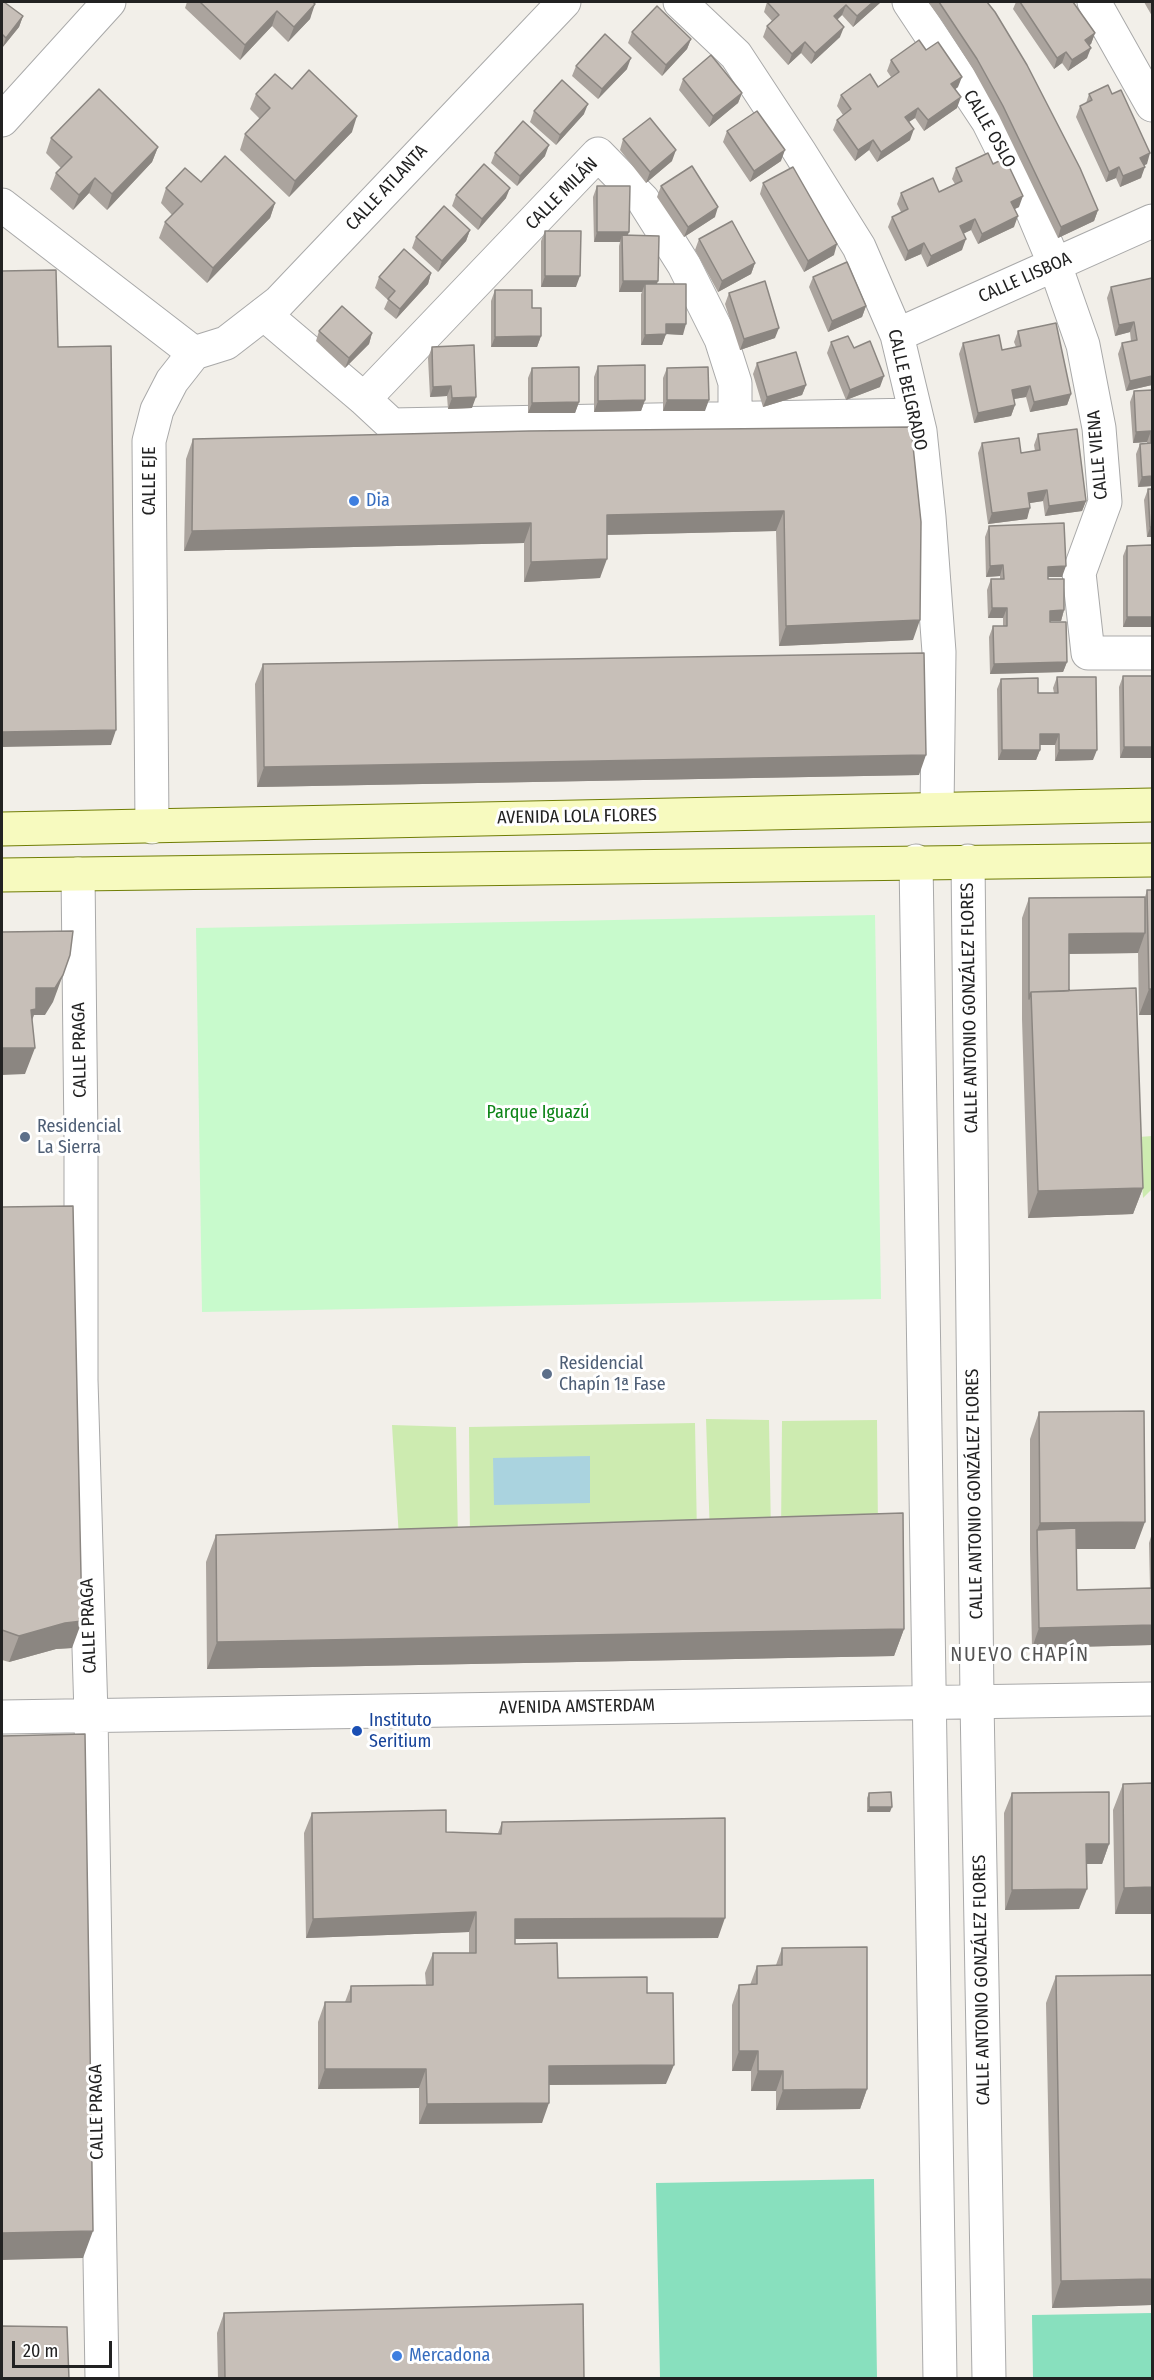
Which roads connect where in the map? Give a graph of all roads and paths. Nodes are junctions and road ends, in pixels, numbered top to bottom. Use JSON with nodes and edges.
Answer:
{"nodes":[{"id":1,"x":109,"y":2,"type":"edge"},
{"id":2,"x":564,"y":2,"type":"edge"},
{"id":3,"x":680,"y":2,"type":"edge"},
{"id":4,"x":909,"y":2,"type":"edge"},
{"id":5,"x":1094,"y":2,"type":"edge"},
{"id":6,"x":1152,"y":105,"type":"edge"},
{"id":7,"x":2,"y":120,"type":"edge"},
{"id":8,"x":2,"y":205,"type":"edge"},
{"id":9,"x":1152,"y":221,"type":"edge"},
{"id":10,"x":1055,"y":265,"type":"junction"},
{"id":11,"x":264,"y":314,"type":"junction"},
{"id":12,"x":897,"y":335,"type":"junction"},
{"id":13,"x":194,"y":353,"type":"junction"},
{"id":14,"x":364,"y":399,"type":"junction"},
{"id":15,"x":916,"y":415,"type":"junction"},
{"id":16,"x":735,"y":419,"type":"junction"},
{"id":17,"x":1152,"y":653,"type":"edge"},
{"id":18,"x":1152,"y":805,"type":"edge"},
{"id":19,"x":937,"y":809,"type":"junction"},
{"id":20,"x":152,"y":827,"type":"junction"},
{"id":21,"x":2,"y":830,"type":"edge"},
{"id":22,"x":1152,"y":860,"type":"edge"},
{"id":23,"x":916,"y":861,"type":"junction"},
{"id":24,"x":968,"y":861,"type":"junction"},
{"id":25,"x":78,"y":874,"type":"junction"},
{"id":26,"x":2,"y":875,"type":"edge"},
{"id":27,"x":1152,"y":1699,"type":"edge"},
{"id":28,"x":930,"y":1701,"type":"junction"},
{"id":29,"x":977,"y":1701,"type":"junction"},
{"id":30,"x":91,"y":1714,"type":"junction"},
{"id":31,"x":2,"y":1717,"type":"edge"},
{"id":32,"x":102,"y":2379,"type":"edge"},
{"id":33,"x":940,"y":2379,"type":"edge"},
{"id":34,"x":989,"y":2379,"type":"edge"}],
"edges":[{"from":1,"to":7,"type":"street"},
{"from":2,"to":11,"type":"street","name":"CALLE ATLANTA"},
{"from":3,"to":12,"type":"street","name":"CALLE BELGRADO"},
{"from":4,"to":10,"type":"street","name":"CALLE OSLO"},
{"from":5,"to":6,"type":"street"},
{"from":8,"to":13,"type":"street"},
{"from":9,"to":10,"type":"street","name":"CALLE LISBOA"},
{"from":10,"to":12,"type":"street","name":"CALLE LISBOA"},
{"from":10,"to":17,"type":"street","name":"CALLE VIENA"},
{"from":11,"to":13,"type":"street","name":"CALLE ATLANTA"},
{"from":11,"to":14,"type":"street"},
{"from":12,"to":15,"type":"street","name":"CALLE BELGRADO"},
{"from":13,"to":20,"type":"street","name":"CALLE EJE"},
{"from":14,"to":16,"type":"street"},
{"from":14,"to":16,"type":"street","name":"CALLE MILÁN"},
{"from":15,"to":16,"type":"street"},
{"from":15,"to":19,"type":"street","name":"CALLE BELGRADO"},
{"from":18,"to":19,"type":"main road","name":"AVENIDA LOLA FLORES"},
{"from":19,"to":20,"type":"main road","name":"AVENIDA LOLA FLORES"},
{"from":20,"to":21,"type":"main road","name":"AVENIDA LOLA FLORES"},
{"from":22,"to":24,"type":"main road"},
{"from":23,"to":24,"type":"main road"},
{"from":23,"to":25,"type":"main road"},
{"from":23,"to":28,"type":"street"},
{"from":24,"to":29,"type":"street","name":"CALLE ANTONIO GONZÁLEZ FLORES"},
{"from":25,"to":26,"type":"main road"},
{"from":25,"to":30,"type":"street","name":"CALLE PRAGA"},
{"from":27,"to":29,"type":"street","name":"AVENIDA AMSTERDAM"},
{"from":28,"to":29,"type":"street","name":"AVENIDA AMSTERDAM"},
{"from":28,"to":30,"type":"street","name":"AVENIDA AMSTERDAM"},
{"from":28,"to":33,"type":"street"},
{"from":29,"to":34,"type":"street","name":"CALLE ANTONIO GONZÁLEZ FLORES"},
{"from":30,"to":31,"type":"street","name":"AVENIDA AMSTERDAM"},
{"from":30,"to":32,"type":"street","name":"CALLE PRAGA"}]}
